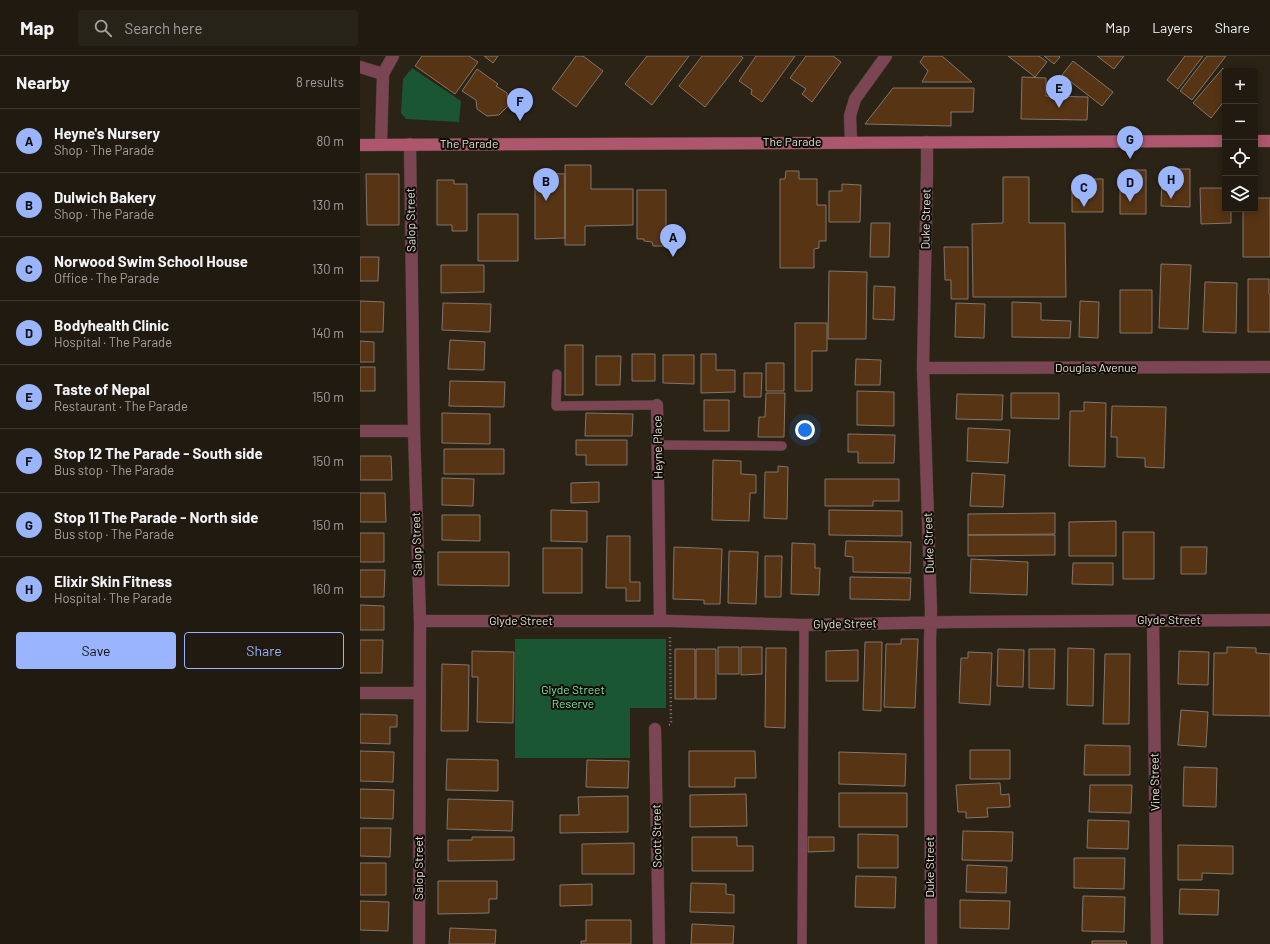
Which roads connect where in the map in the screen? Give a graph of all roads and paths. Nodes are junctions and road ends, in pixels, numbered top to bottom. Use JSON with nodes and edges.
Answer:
{"nodes":[{"id":1,"x":393,"y":56,"type":"edge"},
{"id":2,"x":886,"y":56,"type":"edge"},
{"id":3,"x":360,"y":67,"type":"edge"},
{"id":4,"x":383,"y":74,"type":"junction"},
{"id":5,"x":1222,"y":141,"type":"edge"},
{"id":6,"x":1258,"y":141,"type":"edge"},
{"id":7,"x":1270,"y":141,"type":"edge"},
{"id":8,"x":851,"y":142,"type":"junction"},
{"id":9,"x":927,"y":142,"type":"junction"},
{"id":10,"x":381,"y":144,"type":"junction"},
{"id":11,"x":410,"y":144,"type":"junction"},
{"id":12,"x":360,"y":145,"type":"edge"},
{"id":13,"x":1270,"y":367,"type":"edge"},
{"id":14,"x":923,"y":368,"type":"junction"},
{"id":15,"x":557,"y":374,"type":"dead end"},
{"id":16,"x":657,"y":405,"type":"joint"},
{"id":17,"x":414,"y":431,"type":"junction"},
{"id":18,"x":360,"y":432,"type":"edge"},
{"id":19,"x":658,"y":445,"type":"junction"},
{"id":20,"x":782,"y":446,"type":"dead end"},
{"id":21,"x":1153,"y":620,"type":"junction"},
{"id":22,"x":1270,"y":620,"type":"edge"},
{"id":23,"x":420,"y":621,"type":"junction"},
{"id":24,"x":665,"y":621,"type":"junction"},
{"id":25,"x":930,"y":623,"type":"junction"},
{"id":26,"x":804,"y":625,"type":"junction"},
{"id":27,"x":360,"y":693,"type":"edge"},
{"id":28,"x":419,"y":693,"type":"junction"},
{"id":29,"x":655,"y":729,"type":"joint"},
{"id":30,"x":419,"y":944,"type":"edge"},
{"id":31,"x":659,"y":944,"type":"edge"},
{"id":32,"x":802,"y":944,"type":"edge"},
{"id":33,"x":931,"y":944,"type":"edge"},
{"id":34,"x":1157,"y":944,"type":"edge"}],
"edges":[{"from":1,"to":4,"type":"street"},
{"from":2,"to":8,"type":"street"},
{"from":3,"to":4,"type":"street"},
{"from":4,"to":10,"type":"street"},
{"from":5,"to":9,"type":"main road","name":"The Parade"},
{"from":6,"to":7,"type":"main road"},
{"from":8,"to":9,"type":"main road","name":"The Parade"},
{"from":8,"to":11,"type":"main road","name":"The Parade"},
{"from":9,"to":14,"type":"street","name":"Duke Street"},
{"from":10,"to":11,"type":"main road","name":"The Parade"},
{"from":10,"to":12,"type":"main road","name":"The Parade"},
{"from":11,"to":17,"type":"street","name":"Salop Street"},
{"from":13,"to":14,"type":"street","name":"Douglas Avenue"},
{"from":14,"to":25,"type":"street","name":"Duke Street"},
{"from":15,"to":16,"type":"lane","name":"Heyne Place"},
{"from":16,"to":19,"type":"street","name":"Heyne Place"},
{"from":17,"to":18,"type":"street"},
{"from":17,"to":23,"type":"street","name":"Salop Street"},
{"from":19,"to":20,"type":"lane"},
{"from":19,"to":24,"type":"street","name":"Heyne Place"},
{"from":21,"to":22,"type":"street","name":"Glyde Street"},
{"from":21,"to":25,"type":"street","name":"Glyde Street"},
{"from":21,"to":34,"type":"street","name":"Vine Street"},
{"from":23,"to":24,"type":"street","name":"Glyde Street"},
{"from":23,"to":28,"type":"street","name":"Salop Street"},
{"from":24,"to":26,"type":"street","name":"Glyde Street"},
{"from":24,"to":29,"type":"path"},
{"from":25,"to":26,"type":"street","name":"Glyde Street"},
{"from":25,"to":33,"type":"street","name":"Duke Street"},
{"from":26,"to":32,"type":"lane"},
{"from":27,"to":28,"type":"street"},
{"from":28,"to":30,"type":"street","name":"Salop Street"},
{"from":29,"to":31,"type":"street","name":"Scott Street"}]}
